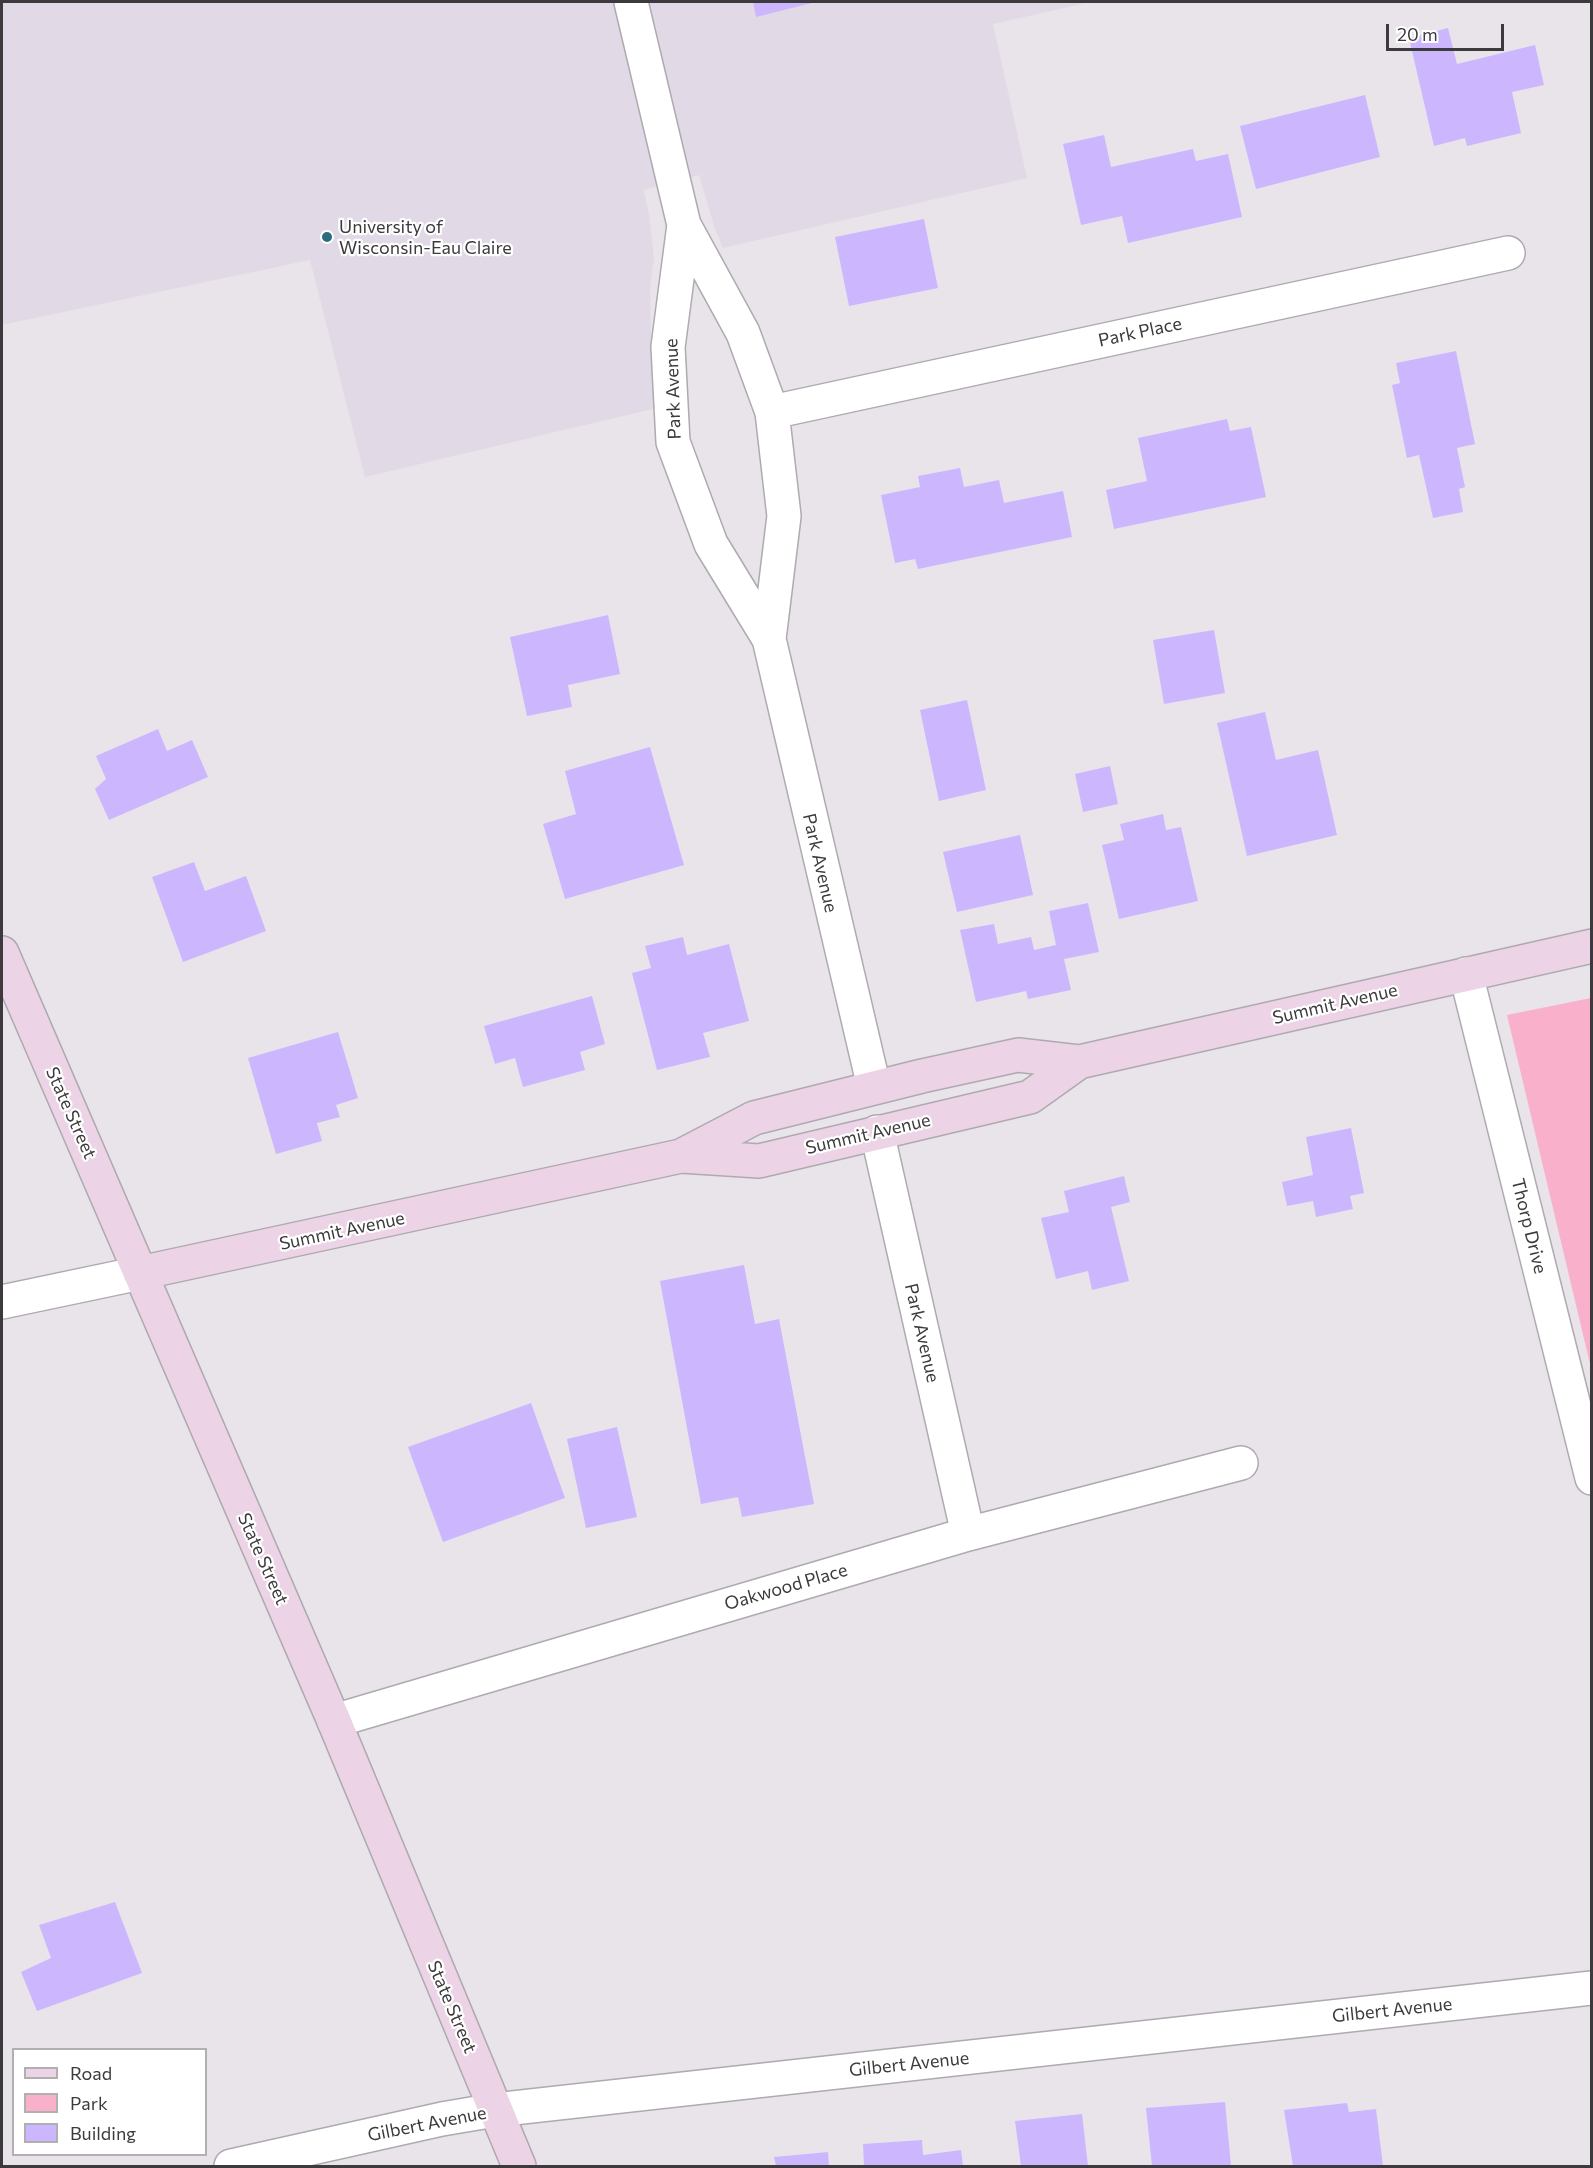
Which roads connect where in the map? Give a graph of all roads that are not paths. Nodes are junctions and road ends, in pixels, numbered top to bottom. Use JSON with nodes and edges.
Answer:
{"nodes":[{"id":1,"x":631,"y":2,"type":"edge"},
{"id":2,"x":684,"y":225,"type":"junction"},
{"id":3,"x":1508,"y":253,"type":"dead end"},
{"id":4,"x":772,"y":412,"type":"junction"},
{"id":5,"x":769,"y":639,"type":"junction"},
{"id":6,"x":1592,"y":946,"type":"edge"},
{"id":7,"x":2,"y":954,"type":"edge"},
{"id":8,"x":1466,"y":974,"type":"junction"},
{"id":9,"x":1079,"y":1062,"type":"junction"},
{"id":10,"x":874,"y":1087,"type":"junction"},
{"id":11,"x":877,"y":1132,"type":"junction"},
{"id":12,"x":681,"y":1156,"type":"junction"},
{"id":13,"x":140,"y":1273,"type":"junction"},
{"id":14,"x":2,"y":1302,"type":"edge"},
{"id":15,"x":1241,"y":1463,"type":"dead end"},
{"id":16,"x":1592,"y":1478,"type":"edge"},
{"id":17,"x":968,"y":1534,"type":"junction"},
{"id":18,"x":334,"y":1721,"type":"junction"},
{"id":19,"x":1592,"y":1988,"type":"edge"},
{"id":20,"x":495,"y":2110,"type":"junction"},
{"id":21,"x":231,"y":2166,"type":"edge"},
{"id":22,"x":519,"y":2166,"type":"edge"}],
"edges":[{"from":1,"to":2,"type":"street","name":"Park Avenue"},
{"from":2,"to":4,"type":"street","name":"Park Avenue"},
{"from":2,"to":5,"type":"street","name":"Park Avenue"},
{"from":3,"to":4,"type":"street","name":"Park Place"},
{"from":4,"to":5,"type":"street","name":"Park Avenue"},
{"from":5,"to":10,"type":"street","name":"Park Avenue"},
{"from":6,"to":8,"type":"main road","name":"Summit Avenue"},
{"from":7,"to":13,"type":"main road","name":"State Street"},
{"from":8,"to":9,"type":"main road","name":"Summit Avenue"},
{"from":8,"to":16,"type":"street","name":"Thorp Drive"},
{"from":9,"to":10,"type":"main road","name":"Summit Avenue"},
{"from":9,"to":11,"type":"main road","name":"Summit Avenue"},
{"from":10,"to":12,"type":"main road","name":"Summit Avenue"},
{"from":11,"to":12,"type":"main road","name":"Summit Avenue"},
{"from":11,"to":17,"type":"street","name":"Park Avenue"},
{"from":12,"to":13,"type":"main road","name":"Summit Avenue"},
{"from":13,"to":14,"type":"street","name":"Summit Avenue"},
{"from":13,"to":18,"type":"main road","name":"State Street"},
{"from":15,"to":17,"type":"street","name":"Oakwood Place"},
{"from":17,"to":18,"type":"street","name":"Oakwood Place"},
{"from":18,"to":20,"type":"main road","name":"State Street"},
{"from":19,"to":20,"type":"street","name":"Gilbert Avenue"},
{"from":20,"to":21,"type":"street","name":"Gilbert Avenue"},
{"from":20,"to":22,"type":"main road","name":"State Street"}]}
